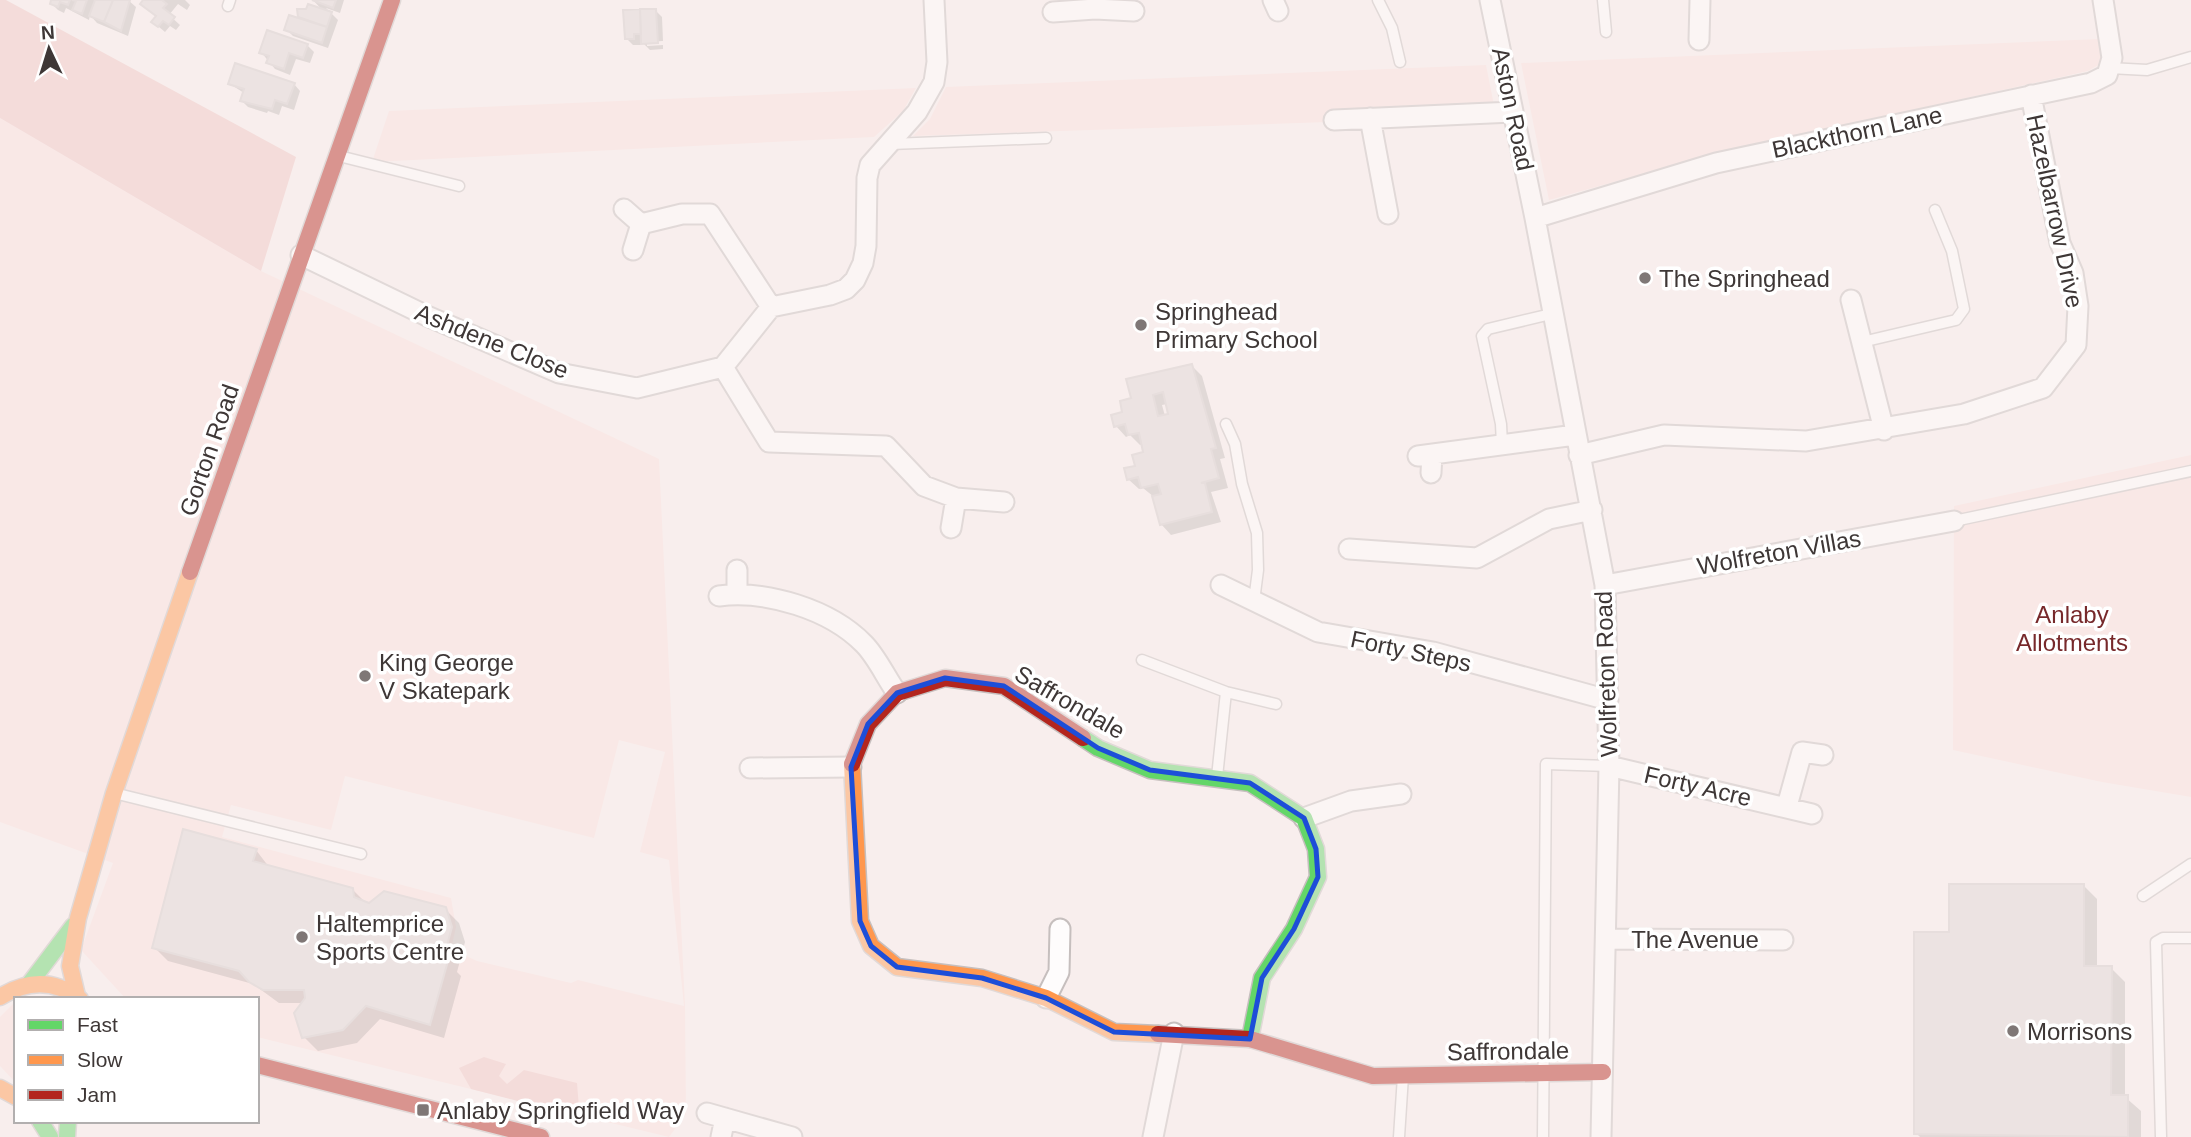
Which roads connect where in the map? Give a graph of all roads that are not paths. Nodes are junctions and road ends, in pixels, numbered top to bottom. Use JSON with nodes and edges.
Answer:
{"nodes":[{"id":1,"x":392,"y":0,"type":"edge"},
{"id":2,"x":934,"y":0,"type":"edge"},
{"id":3,"x":1378,"y":0,"type":"edge"},
{"id":4,"x":1489,"y":0,"type":"edge"},
{"id":5,"x":1603,"y":0,"type":"edge"},
{"id":6,"x":1700,"y":0,"type":"edge"},
{"id":7,"x":2103,"y":0,"type":"edge"},
{"id":8,"x":1095,"y":4,"type":"edge"},
{"id":9,"x":1134,"y":11,"type":"dead end"},
{"id":10,"x":1053,"y":12,"type":"dead end"},
{"id":11,"x":1606,"y":32,"type":"dead end"},
{"id":12,"x":1699,"y":40,"type":"dead end"},
{"id":13,"x":2191,"y":57,"type":"edge"},
{"id":14,"x":1400,"y":62,"type":"dead end"},
{"id":15,"x":2109,"y":68,"type":"junction"},
{"id":16,"x":2031,"y":96,"type":"junction"},
{"id":17,"x":1513,"y":112,"type":"junction"},
{"id":18,"x":1370,"y":118,"type":"junction"},
{"id":19,"x":1334,"y":120,"type":"dead end"},
{"id":20,"x":1046,"y":138,"type":"dead end"},
{"id":21,"x":887,"y":144,"type":"junction"},
{"id":22,"x":335,"y":155,"type":"junction"},
{"id":23,"x":459,"y":186,"type":"dead end"},
{"id":24,"x":624,"y":209,"type":"dead end"},
{"id":25,"x":1934,"y":209,"type":"dead end"},
{"id":26,"x":1388,"y":214,"type":"dead end"},
{"id":27,"x":1535,"y":218,"type":"junction"},
{"id":28,"x":641,"y":224,"type":"junction"},
{"id":29,"x":632,"y":250,"type":"dead end"},
{"id":30,"x":300,"y":255,"type":"junction"},
{"id":31,"x":1852,"y":299,"type":"dead end"},
{"id":32,"x":771,"y":307,"type":"junction"},
{"id":33,"x":1551,"y":314,"type":"junction"},
{"id":34,"x":1862,"y":342,"type":"junction"},
{"id":35,"x":723,"y":367,"type":"junction"},
{"id":36,"x":1226,"y":424,"type":"dead end"},
{"id":37,"x":1884,"y":430,"type":"junction"},
{"id":38,"x":1502,"y":445,"type":"junction"},
{"id":39,"x":1577,"y":445,"type":"junction"},
{"id":40,"x":1427,"y":461,"type":"dead end"},
{"id":41,"x":2191,"y":471,"type":"edge"},
{"id":42,"x":956,"y":498,"type":"junction"},
{"id":43,"x":1004,"y":502,"type":"dead end"},
{"id":44,"x":1592,"y":510,"type":"junction"},
{"id":45,"x":1954,"y":521,"type":"joint"},
{"id":46,"x":951,"y":528,"type":"dead end"},
{"id":47,"x":1349,"y":548,"type":"dead end"},
{"id":48,"x":737,"y":570,"type":"dead end"},
{"id":49,"x":1221,"y":585,"type":"dead end"},
{"id":50,"x":1605,"y":585,"type":"junction"},
{"id":51,"x":1254,"y":601,"type":"junction"},
{"id":52,"x":1142,"y":660,"type":"dead end"},
{"id":53,"x":1226,"y":692,"type":"junction"},
{"id":54,"x":897,"y":693,"type":"junction"},
{"id":55,"x":1608,"y":700,"type":"junction"},
{"id":56,"x":1276,"y":704,"type":"dead end"},
{"id":57,"x":1823,"y":755,"type":"dead end"},
{"id":58,"x":746,"y":766,"type":"dead end"},
{"id":59,"x":1609,"y":766,"type":"junction"},
{"id":60,"x":851,"y":767,"type":"junction"},
{"id":61,"x":1217,"y":781,"type":"junction"},
{"id":62,"x":114,"y":793,"type":"junction"},
{"id":63,"x":1406,"y":793,"type":"dead end"},
{"id":64,"x":1787,"y":806,"type":"junction"},
{"id":65,"x":1812,"y":814,"type":"dead end"},
{"id":66,"x":1304,"y":818,"type":"junction"},
{"id":67,"x":361,"y":855,"type":"dead end"},
{"id":68,"x":2191,"y":864,"type":"edge"},
{"id":69,"x":2143,"y":896,"type":"dead end"},
{"id":70,"x":78,"y":918,"type":"junction"},
{"id":71,"x":1059,"y":929,"type":"dead end"},
{"id":72,"x":2191,"y":938,"type":"edge"},
{"id":73,"x":1607,"y":939,"type":"junction"},
{"id":74,"x":1783,"y":940,"type":"dead end"},
{"id":75,"x":30,"y":983,"type":"junction"},
{"id":76,"x":0,"y":996,"type":"edge"},
{"id":77,"x":78,"y":997,"type":"edge"},
{"id":78,"x":1046,"y":998,"type":"junction"},
{"id":79,"x":1174,"y":1033,"type":"junction"},
{"id":80,"x":1250,"y":1039,"type":"junction"},
{"id":81,"x":259,"y":1066,"type":"edge"},
{"id":82,"x":1603,"y":1072,"type":"junction"},
{"id":83,"x":1543,"y":1073,"type":"junction"},
{"id":84,"x":1403,"y":1076,"type":"junction"},
{"id":85,"x":718,"y":1123,"type":"edge"},
{"id":86,"x":541,"y":1137,"type":"edge"},
{"id":87,"x":792,"y":1137,"type":"edge"},
{"id":88,"x":1153,"y":1137,"type":"edge"},
{"id":89,"x":1399,"y":1137,"type":"edge"},
{"id":90,"x":1543,"y":1137,"type":"edge"},
{"id":91,"x":1601,"y":1137,"type":"edge"},
{"id":92,"x":2161,"y":1137,"type":"edge"}],
"edges":[{"from":1,"to":22,"type":"street","name":"Gorton Road"},
{"from":2,"to":21,"type":"street"},
{"from":3,"to":14,"type":"lane"},
{"from":4,"to":17,"type":"street","name":"Aston Road"},
{"from":5,"to":11,"type":"lane"},
{"from":6,"to":12,"type":"street"},
{"from":7,"to":15,"type":"street"},
{"from":8,"to":9,"type":"street"},
{"from":8,"to":10,"type":"street"},
{"from":13,"to":15,"type":"lane"},
{"from":15,"to":16,"type":"street","name":"Blackthorn Lane"},
{"from":16,"to":27,"type":"street","name":"Blackthorn Lane"},
{"from":16,"to":37,"type":"street","name":"Hazelbarrow Drive"},
{"from":17,"to":18,"type":"street"},
{"from":17,"to":27,"type":"street","name":"Aston Road"},
{"from":18,"to":19,"type":"street"},
{"from":18,"to":26,"type":"street"},
{"from":20,"to":21,"type":"lane"},
{"from":21,"to":32,"type":"street"},
{"from":22,"to":23,"type":"lane"},
{"from":22,"to":30,"type":"street","name":"Gorton Road"},
{"from":24,"to":28,"type":"street"},
{"from":25,"to":34,"type":"lane"},
{"from":27,"to":33,"type":"street","name":"Wolfreton Road"},
{"from":28,"to":29,"type":"street"},
{"from":28,"to":32,"type":"street"},
{"from":30,"to":35,"type":"street","name":"Ashdene Close"},
{"from":30,"to":62,"type":"street","name":"Gorton Road"},
{"from":31,"to":34,"type":"street"},
{"from":32,"to":35,"type":"street"},
{"from":33,"to":38,"type":"lane"},
{"from":33,"to":39,"type":"street","name":"Wolfreton Road"},
{"from":34,"to":37,"type":"street"},
{"from":35,"to":42,"type":"street"},
{"from":36,"to":51,"type":"lane"},
{"from":37,"to":39,"type":"street","name":"Hazelbarrow Drive"},
{"from":38,"to":39,"type":"street","name":"Hazelbarrow Drive"},
{"from":38,"to":40,"type":"street","name":"Hazelbarrow Drive"},
{"from":39,"to":44,"type":"street","name":"Wolfreton Road"},
{"from":41,"to":45,"type":"lane"},
{"from":42,"to":43,"type":"street"},
{"from":42,"to":46,"type":"street"},
{"from":44,"to":47,"type":"street"},
{"from":44,"to":50,"type":"street","name":"Wolfreton Road"},
{"from":45,"to":50,"type":"street","name":"Wolfreton Villas"},
{"from":48,"to":54,"type":"street"},
{"from":49,"to":51,"type":"street","name":"Forty Steps"},
{"from":50,"to":55,"type":"street","name":"Wolfreton Road"},
{"from":51,"to":55,"type":"street","name":"Forty Steps"},
{"from":52,"to":53,"type":"lane"},
{"from":53,"to":56,"type":"lane"},
{"from":53,"to":61,"type":"lane"},
{"from":54,"to":60,"type":"street","name":"Saffrondale"},
{"from":54,"to":61,"type":"street","name":"Saffrondale"},
{"from":55,"to":59,"type":"street","name":"Wolfreton Road"},
{"from":57,"to":64,"type":"street","name":"Forty Acre"},
{"from":58,"to":60,"type":"street"},
{"from":59,"to":64,"type":"street","name":"Forty Acre"},
{"from":59,"to":73,"type":"street","name":"Wolfreton Road"},
{"from":59,"to":83,"type":"lane"},
{"from":60,"to":78,"type":"street","name":"Saffrondale"},
{"from":61,"to":66,"type":"street","name":"Saffrondale"},
{"from":62,"to":67,"type":"lane"},
{"from":62,"to":70,"type":"street","name":"Gorton Road"},
{"from":63,"to":66,"type":"street"},
{"from":64,"to":65,"type":"street","name":"Forty Acre"},
{"from":66,"to":80,"type":"street"},
{"from":68,"to":69,"type":"lane"},
{"from":70,"to":75,"type":"street","name":"Gorton Road"},
{"from":70,"to":77,"type":"street","name":"Gorton Road"},
{"from":71,"to":78,"type":"street"},
{"from":72,"to":92,"type":"lane"},
{"from":73,"to":74,"type":"street","name":"The Avenue"},
{"from":73,"to":82,"type":"street","name":"Wolfreton Road"},
{"from":75,"to":76,"type":"street"},
{"from":75,"to":77,"type":"street"},
{"from":78,"to":79,"type":"street","name":"Saffrondale"},
{"from":79,"to":80,"type":"street","name":"Saffrondale"},
{"from":79,"to":88,"type":"street"},
{"from":80,"to":84,"type":"street","name":"Saffrondale"},
{"from":81,"to":86,"type":"street"},
{"from":82,"to":83,"type":"street","name":"Saffrondale"},
{"from":82,"to":91,"type":"street","name":"Wolfreton Road"},
{"from":83,"to":84,"type":"street","name":"Saffrondale"},
{"from":83,"to":90,"type":"lane"},
{"from":84,"to":89,"type":"lane"},
{"from":85,"to":87,"type":"street"}]}
